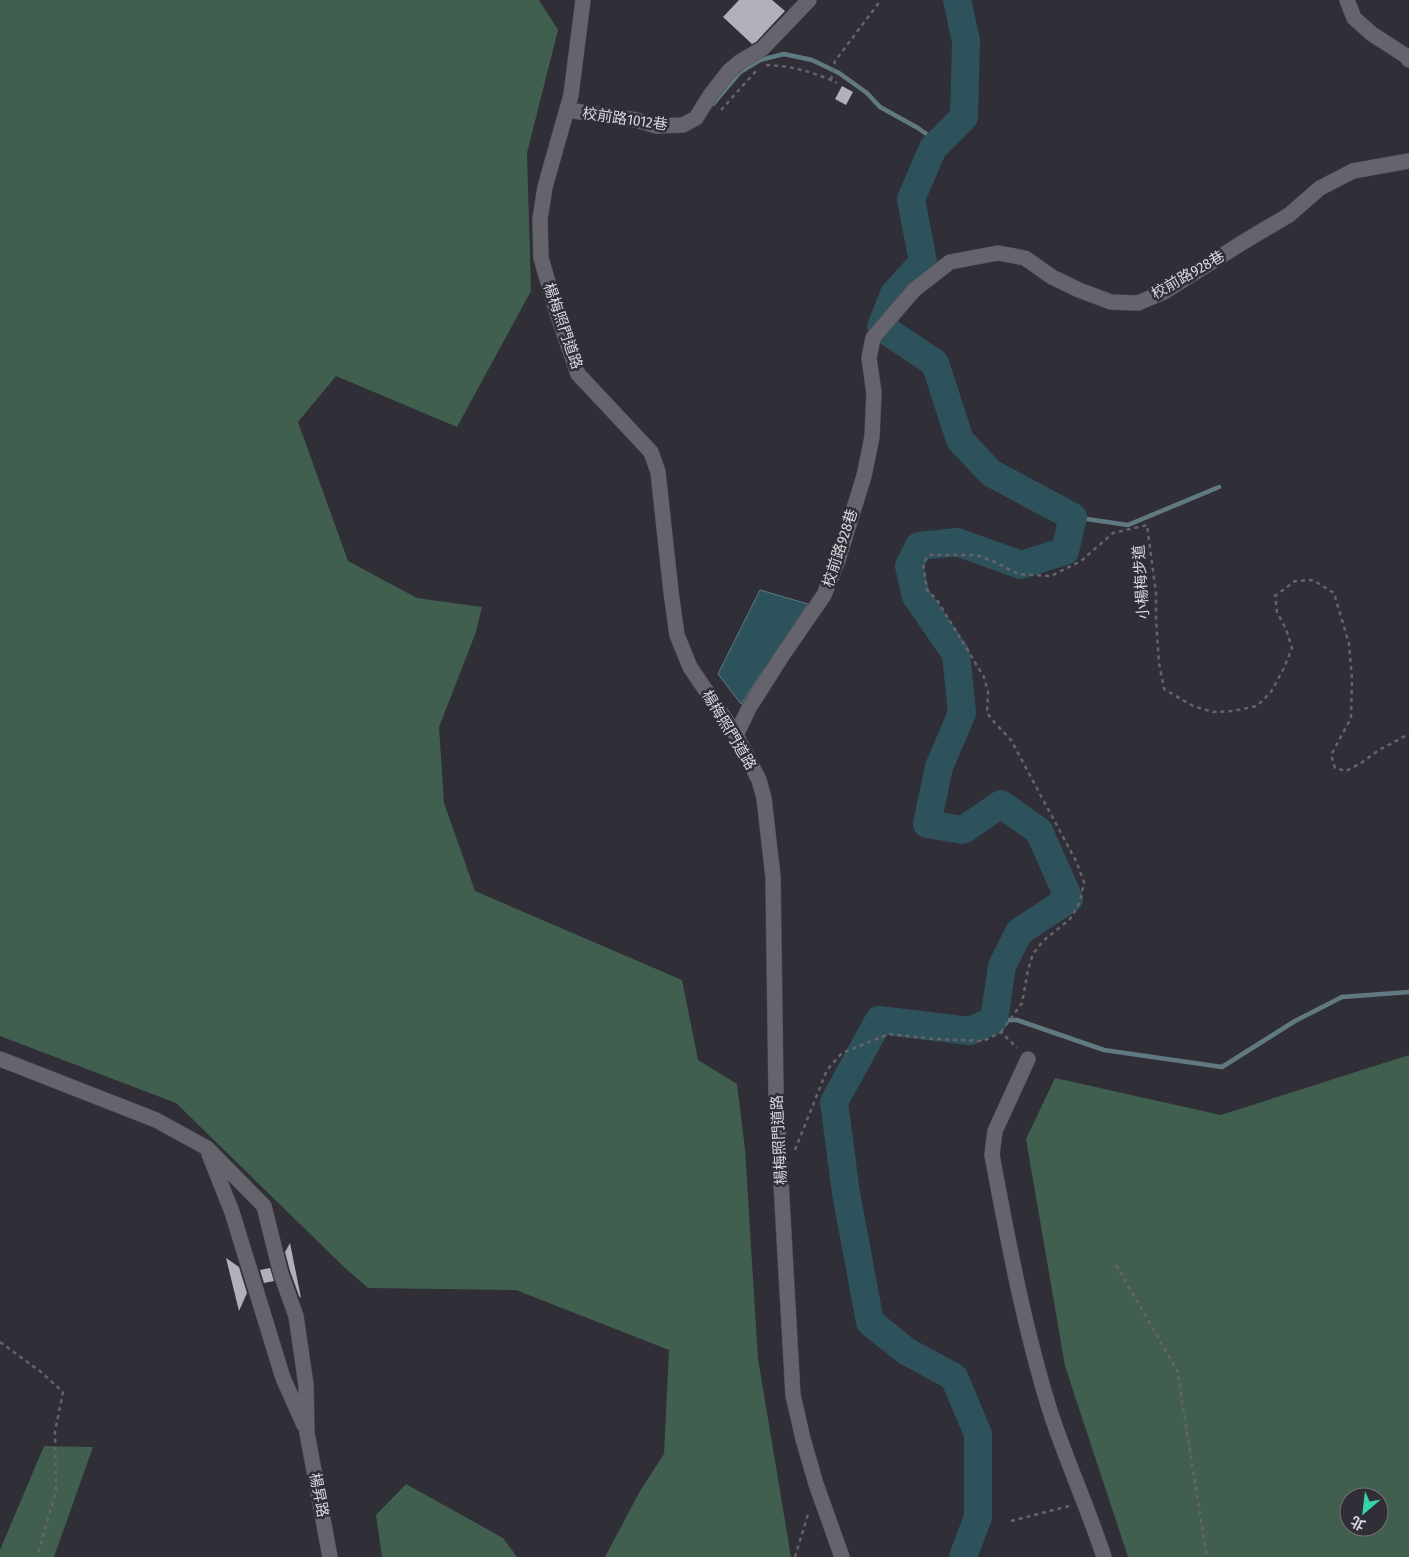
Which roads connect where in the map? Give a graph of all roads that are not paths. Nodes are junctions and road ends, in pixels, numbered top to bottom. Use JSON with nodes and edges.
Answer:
{"nodes":[{"id":1,"x":583,"y":0,"type":"edge"},
{"id":2,"x":809,"y":0,"type":"edge"},
{"id":3,"x":1347,"y":0,"type":"edge"},
{"id":4,"x":1409,"y":60,"type":"edge"},
{"id":5,"x":567,"y":110,"type":"junction"},
{"id":6,"x":1409,"y":161,"type":"edge"},
{"id":7,"x":736,"y":734,"type":"junction"},
{"id":8,"x":0,"y":1059,"type":"edge"},
{"id":9,"x":1028,"y":1059,"type":"road end"},
{"id":10,"x":207,"y":1148,"type":"junction"},
{"id":11,"x":307,"y":1433,"type":"junction"},
{"id":12,"x":330,"y":1557,"type":"edge"},
{"id":13,"x":842,"y":1557,"type":"edge"},
{"id":14,"x":1104,"y":1557,"type":"edge"}],
"edges":[{"from":1,"to":5,"type":"street","name":"楊梅照門道路"},
{"from":2,"to":5,"type":"street","name":"校前路1012巷"},
{"from":3,"to":4,"type":"street"},
{"from":5,"to":7,"type":"street","name":"楊梅照門道路"},
{"from":6,"to":7,"type":"street","name":"校前路928巷"},
{"from":7,"to":13,"type":"street","name":"楊梅照門道路"},
{"from":8,"to":10,"type":"street"},
{"from":9,"to":14,"type":"street"},
{"from":10,"to":11,"type":"street"},
{"from":10,"to":11,"type":"street"},
{"from":11,"to":12,"type":"street","name":"楊昇路"}]}
